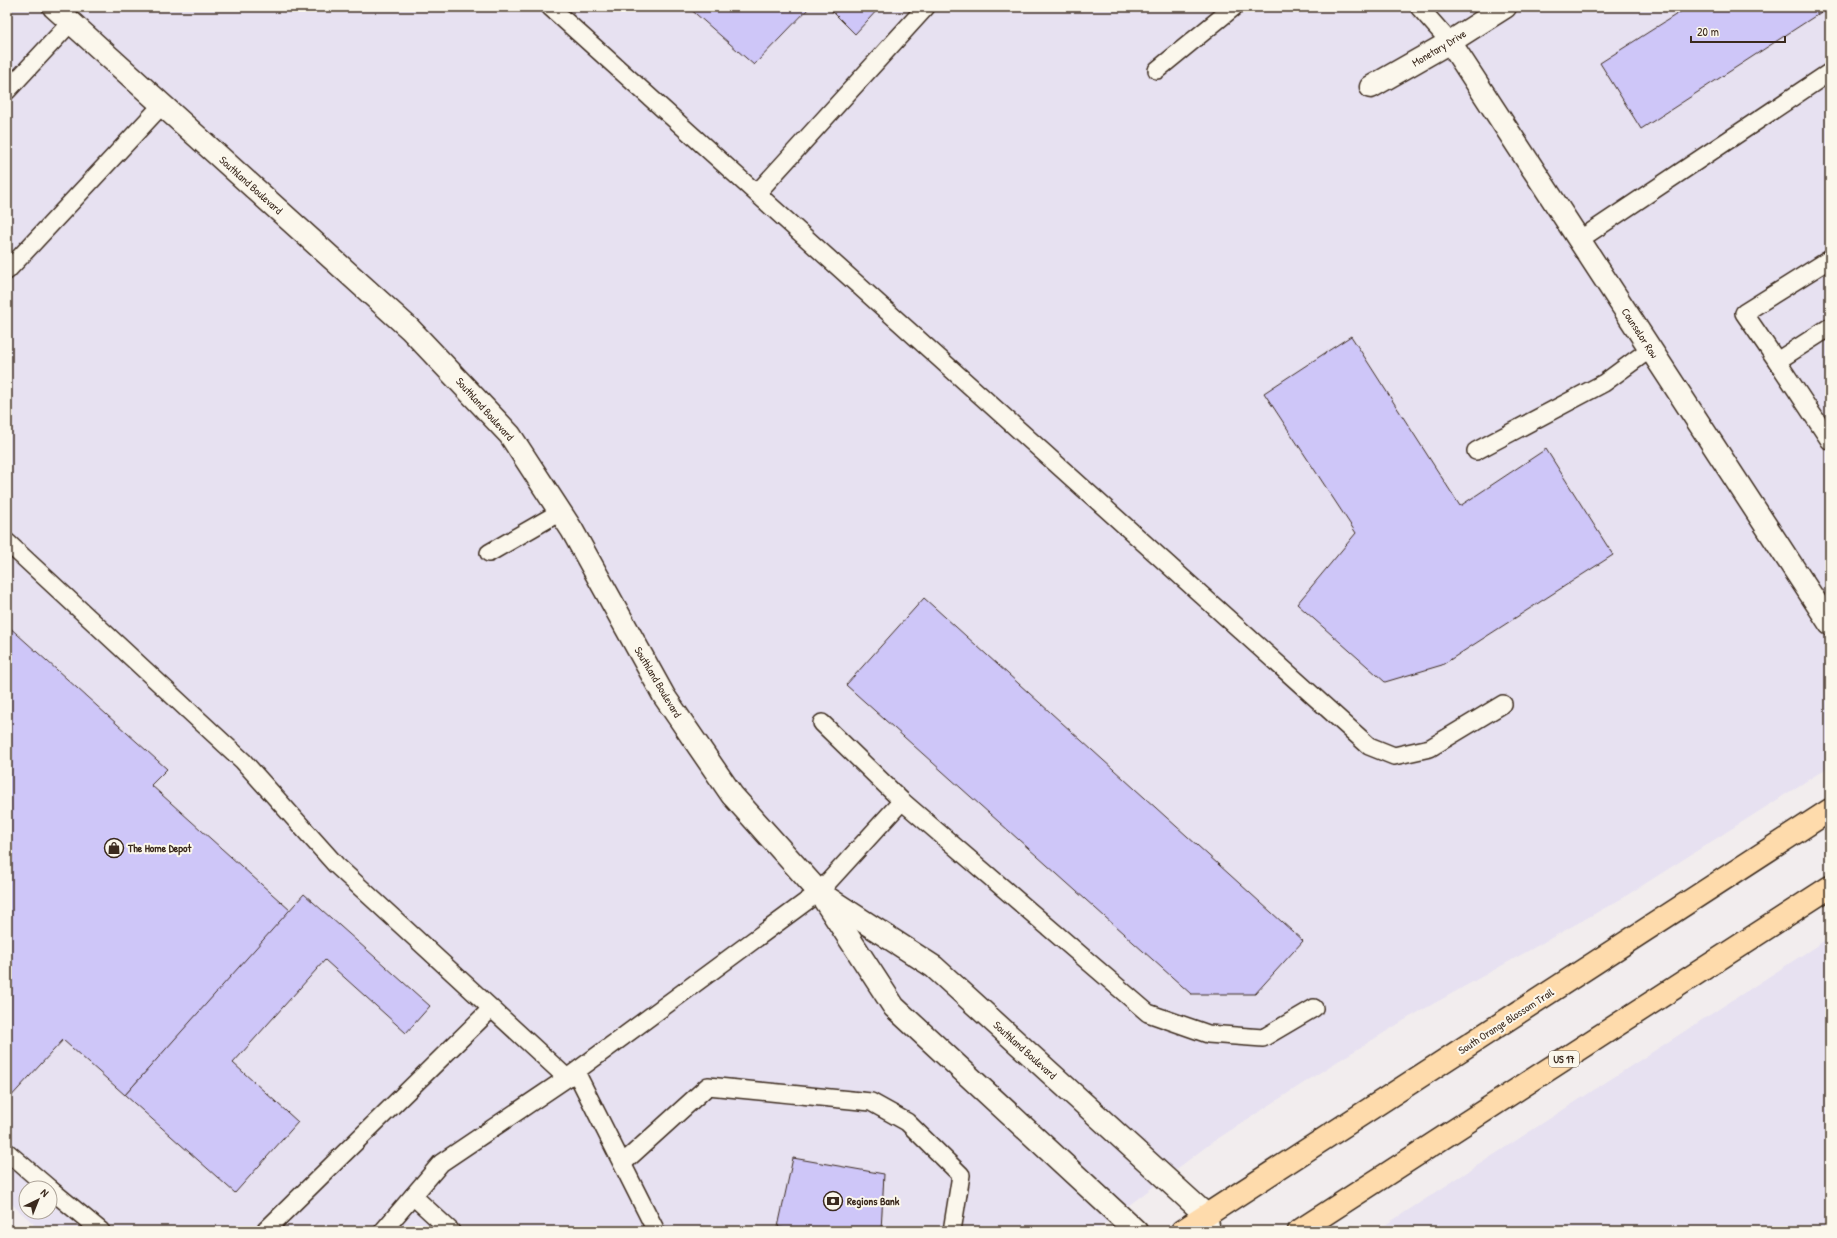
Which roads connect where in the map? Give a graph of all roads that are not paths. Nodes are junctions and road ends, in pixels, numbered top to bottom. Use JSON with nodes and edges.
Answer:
{"nodes":[{"id":1,"x":54,"y":7,"type":"edge"},
{"id":2,"x":550,"y":7,"type":"edge"},
{"id":3,"x":926,"y":7,"type":"edge"},
{"id":4,"x":1234,"y":7,"type":"edge"},
{"id":5,"x":1419,"y":7,"type":"edge"},
{"id":6,"x":1505,"y":7,"type":"edge"},
{"id":7,"x":71,"y":22,"type":"junction"},
{"id":8,"x":1450,"y":42,"type":"junction"},
{"id":9,"x":1157,"y":70,"type":"dead end"},
{"id":10,"x":1830,"y":72,"type":"edge"},
{"id":11,"x":1371,"y":87,"type":"dead end"},
{"id":12,"x":7,"y":91,"type":"edge"},
{"id":13,"x":162,"y":105,"type":"junction"},
{"id":14,"x":757,"y":193,"type":"junction"},
{"id":15,"x":1579,"y":240,"type":"junction"},
{"id":16,"x":1830,"y":259,"type":"edge"},
{"id":17,"x":7,"y":272,"type":"edge"},
{"id":18,"x":1830,"y":327,"type":"edge"},
{"id":19,"x":1650,"y":349,"type":"junction"},
{"id":20,"x":1777,"y":361,"type":"junction"},
{"id":21,"x":1830,"y":441,"type":"edge"},
{"id":22,"x":1476,"y":451,"type":"dead end"},
{"id":23,"x":560,"y":512,"type":"junction"},
{"id":24,"x":7,"y":542,"type":"edge"},
{"id":25,"x":489,"y":553,"type":"dead end"},
{"id":26,"x":1830,"y":624,"type":"edge"},
{"id":27,"x":1503,"y":704,"type":"dead end"},
{"id":28,"x":822,"y":723,"type":"dead end"},
{"id":29,"x":902,"y":801,"type":"junction"},
{"id":30,"x":1830,"y":810,"type":"edge"},
{"id":31,"x":1830,"y":887,"type":"edge"},
{"id":32,"x":819,"y":892,"type":"junction"},
{"id":33,"x":1314,"y":1008,"type":"dead end"},
{"id":34,"x":491,"y":1009,"type":"junction"},
{"id":35,"x":572,"y":1075,"type":"junction"},
{"id":36,"x":7,"y":1152,"type":"edge"},
{"id":37,"x":623,"y":1164,"type":"junction"},
{"id":38,"x":39,"y":1180,"type":"edge"},
{"id":39,"x":58,"y":1196,"type":"edge"},
{"id":40,"x":413,"y":1196,"type":"junction"},
{"id":41,"x":1207,"y":1223,"type":"edge"},
{"id":42,"x":101,"y":1231,"type":"edge"},
{"id":43,"x":266,"y":1231,"type":"edge"},
{"id":44,"x":383,"y":1231,"type":"edge"},
{"id":45,"x":451,"y":1231,"type":"edge"},
{"id":46,"x":656,"y":1231,"type":"edge"},
{"id":47,"x":952,"y":1231,"type":"edge"},
{"id":48,"x":1136,"y":1231,"type":"edge"},
{"id":49,"x":1182,"y":1231,"type":"edge"},
{"id":50,"x":1299,"y":1231,"type":"edge"}],
"edges":[{"from":1,"to":7,"type":"street","name":"Southland Boulevard"},
{"from":2,"to":14,"type":"lane"},
{"from":3,"to":14,"type":"lane"},
{"from":4,"to":9,"type":"lane"},
{"from":5,"to":8,"type":"lane"},
{"from":6,"to":8,"type":"street","name":"Monetary Drive"},
{"from":7,"to":12,"type":"lane"},
{"from":7,"to":13,"type":"street","name":"Southland Boulevard"},
{"from":8,"to":11,"type":"street","name":"Monetary Drive"},
{"from":8,"to":15,"type":"street","name":"Counselor Row"},
{"from":10,"to":15,"type":"lane"},
{"from":13,"to":17,"type":"lane"},
{"from":13,"to":23,"type":"street","name":"Southland Boulevard"},
{"from":14,"to":27,"type":"lane"},
{"from":15,"to":19,"type":"street","name":"Counselor Row"},
{"from":16,"to":20,"type":"lane"},
{"from":18,"to":20,"type":"lane"},
{"from":19,"to":22,"type":"lane"},
{"from":19,"to":26,"type":"street","name":"Counselor Row"},
{"from":20,"to":21,"type":"lane"},
{"from":23,"to":25,"type":"lane"},
{"from":23,"to":32,"type":"street","name":"Southland Boulevard"},
{"from":24,"to":34,"type":"lane"},
{"from":28,"to":29,"type":"lane"},
{"from":29,"to":32,"type":"lane"},
{"from":29,"to":33,"type":"lane"},
{"from":30,"to":41,"type":"main road","name":"South Orange Blossom Trail"},
{"from":31,"to":50,"type":"main road","number":"US 17"},
{"from":32,"to":35,"type":"lane"},
{"from":32,"to":41,"type":"street","name":"Southland Boulevard"},
{"from":32,"to":48,"type":"street","name":"Southland Boulevard"},
{"from":34,"to":35,"type":"lane"},
{"from":34,"to":43,"type":"lane"},
{"from":35,"to":37,"type":"lane"},
{"from":35,"to":40,"type":"lane"},
{"from":36,"to":38,"type":"lane"},
{"from":37,"to":46,"type":"lane"},
{"from":37,"to":47,"type":"lane"},
{"from":39,"to":42,"type":"lane"},
{"from":40,"to":44,"type":"lane"},
{"from":40,"to":45,"type":"lane"},
{"from":41,"to":49,"type":"main road","name":"South Orange Blossom Trail"}]}
